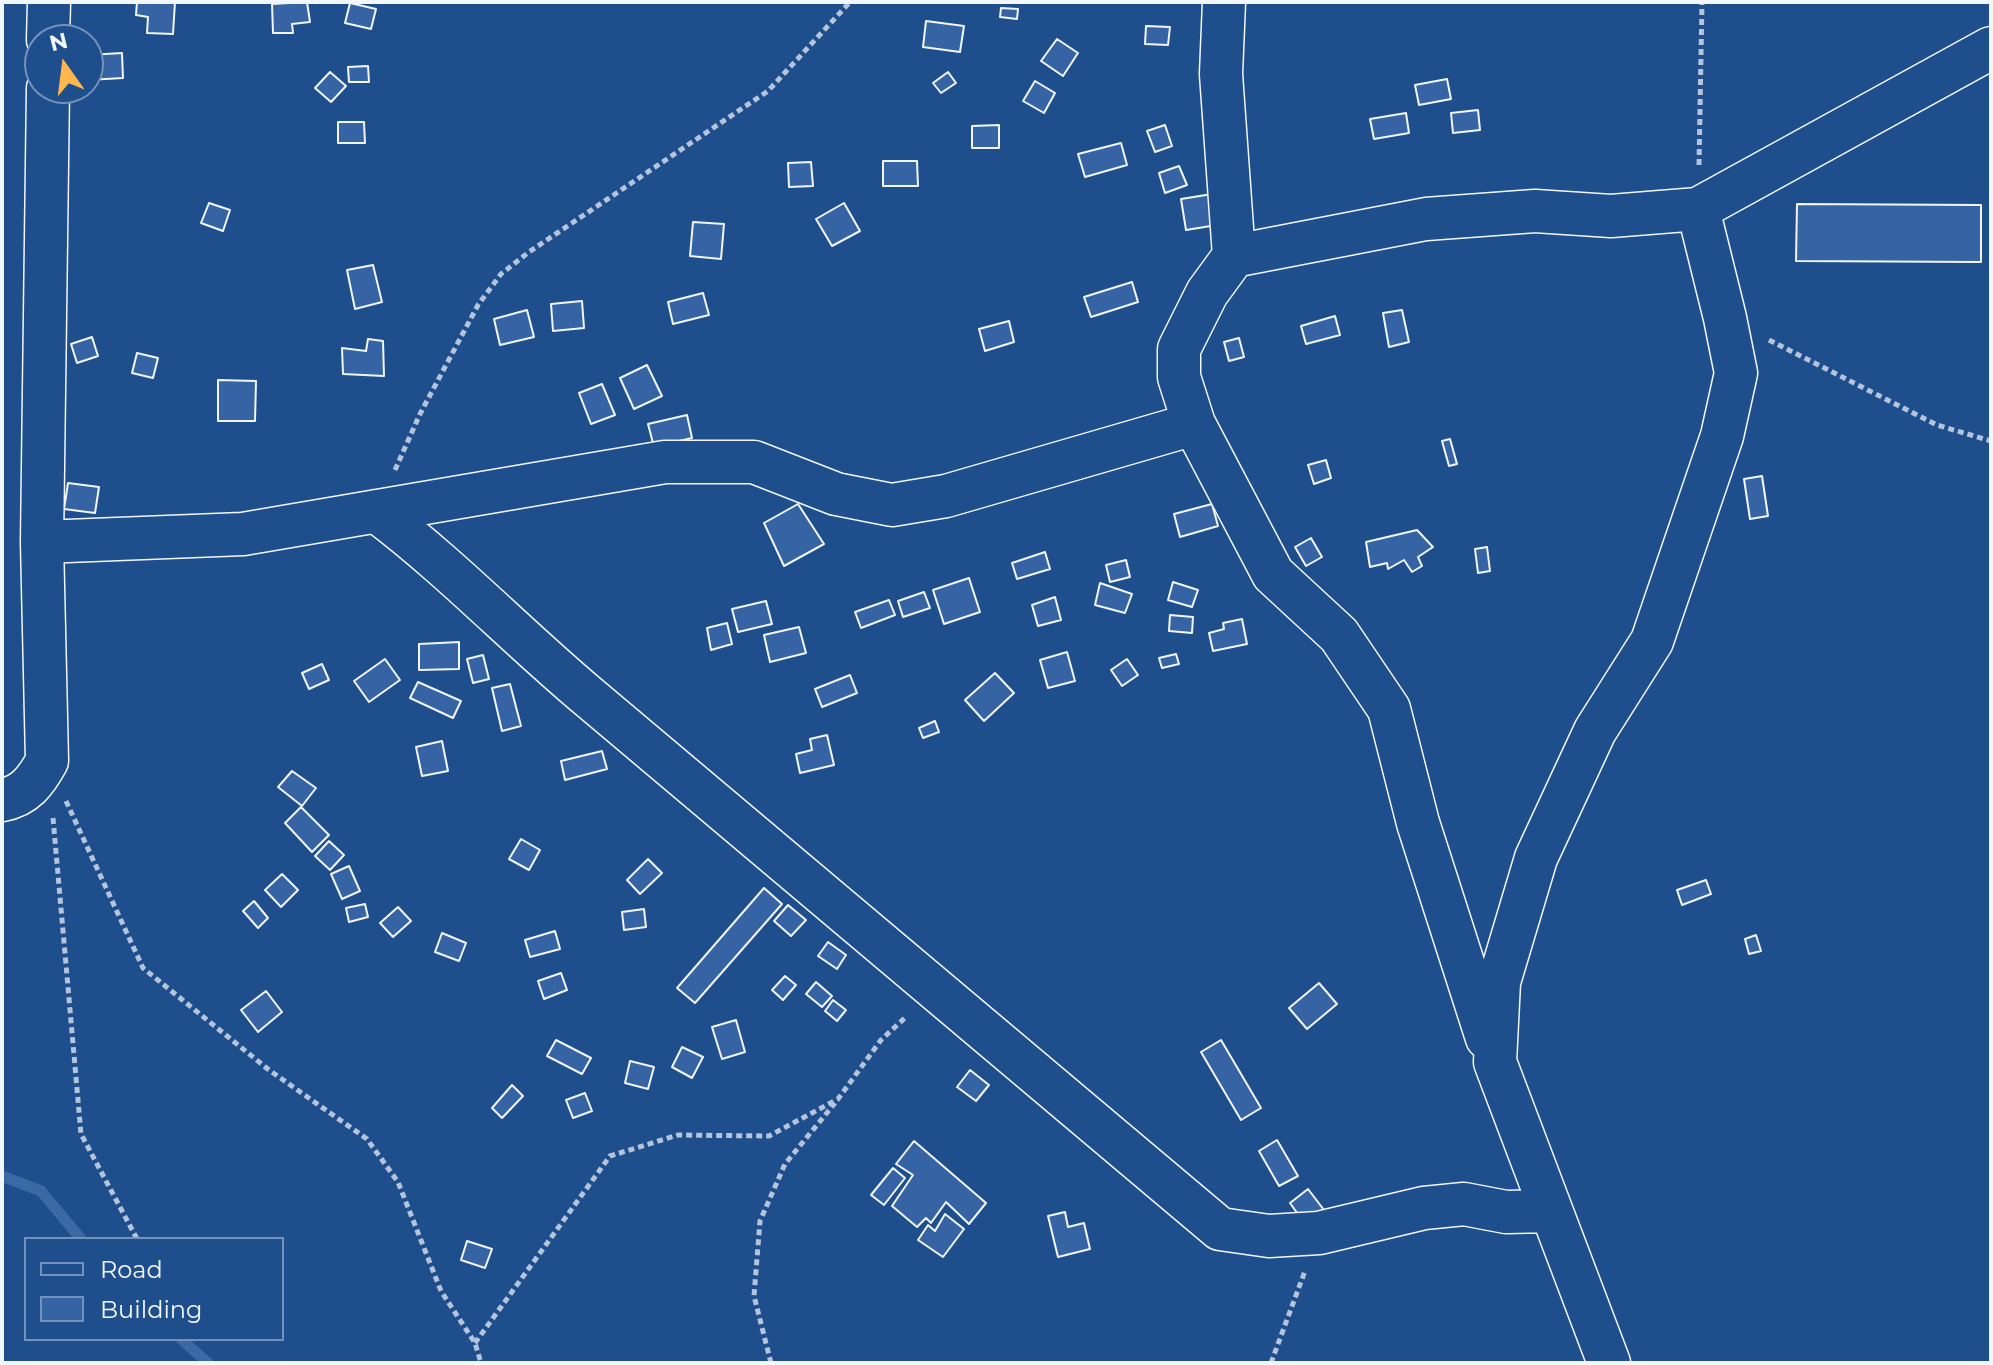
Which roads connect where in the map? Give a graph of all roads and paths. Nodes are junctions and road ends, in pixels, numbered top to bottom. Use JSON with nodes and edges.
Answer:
{"nodes":[{"id":1,"x":49,"y":2,"type":"edge"},
{"id":2,"x":850,"y":2,"type":"edge"},
{"id":3,"x":1224,"y":2,"type":"edge"},
{"id":4,"x":1702,"y":2,"type":"edge"},
{"id":5,"x":48,"y":24,"type":"edge"},
{"id":6,"x":1991,"y":48,"type":"edge"},
{"id":7,"x":48,"y":104,"type":"edge"},
{"id":8,"x":1698,"y":209,"type":"junction"},
{"id":9,"x":1234,"y":256,"type":"junction"},
{"id":10,"x":1725,"y":318,"type":"junction"},
{"id":11,"x":1194,"y":424,"type":"junction"},
{"id":12,"x":1991,"y":441,"type":"edge"},
{"id":13,"x":376,"y":511,"type":"junction"},
{"id":14,"x":42,"y":542,"type":"junction"},
{"id":15,"x":47,"y":761,"type":"junction"},
{"id":16,"x":2,"y":800,"type":"edge"},
{"id":17,"x":937,"y":988,"type":"junction"},
{"id":18,"x":1495,"y":1062,"type":"junction"},
{"id":19,"x":838,"y":1099,"type":"junction"},
{"id":20,"x":1551,"y":1211,"type":"junction"},
{"id":21,"x":1319,"y":1233,"type":"junction"},
{"id":22,"x":136,"y":1237,"type":"edge"},
{"id":23,"x":475,"y":1343,"type":"junction"},
{"id":24,"x":481,"y":1363,"type":"edge"},
{"id":25,"x":771,"y":1363,"type":"edge"},
{"id":26,"x":1271,"y":1363,"type":"edge"},
{"id":27,"x":1609,"y":1363,"type":"edge"}],
"edges":[{"from":1,"to":5,"type":"street"},
{"from":2,"to":13,"type":"path"},
{"from":3,"to":9,"type":"street"},
{"from":4,"to":8,"type":"path"},
{"from":6,"to":8,"type":"street"},
{"from":7,"to":14,"type":"street"},
{"from":8,"to":9,"type":"street"},
{"from":8,"to":10,"type":"street"},
{"from":9,"to":11,"type":"street"},
{"from":10,"to":12,"type":"path"},
{"from":10,"to":18,"type":"street"},
{"from":11,"to":13,"type":"street"},
{"from":11,"to":18,"type":"street"},
{"from":13,"to":14,"type":"street"},
{"from":13,"to":17,"type":"street"},
{"from":14,"to":15,"type":"street"},
{"from":15,"to":16,"type":"street"},
{"from":15,"to":22,"type":"path"},
{"from":15,"to":23,"type":"path"},
{"from":17,"to":19,"type":"path"},
{"from":17,"to":21,"type":"street"},
{"from":18,"to":20,"type":"street"},
{"from":19,"to":23,"type":"path"},
{"from":19,"to":25,"type":"path"},
{"from":20,"to":21,"type":"street"},
{"from":20,"to":27,"type":"street"},
{"from":21,"to":26,"type":"path"},
{"from":23,"to":24,"type":"path"}]}
